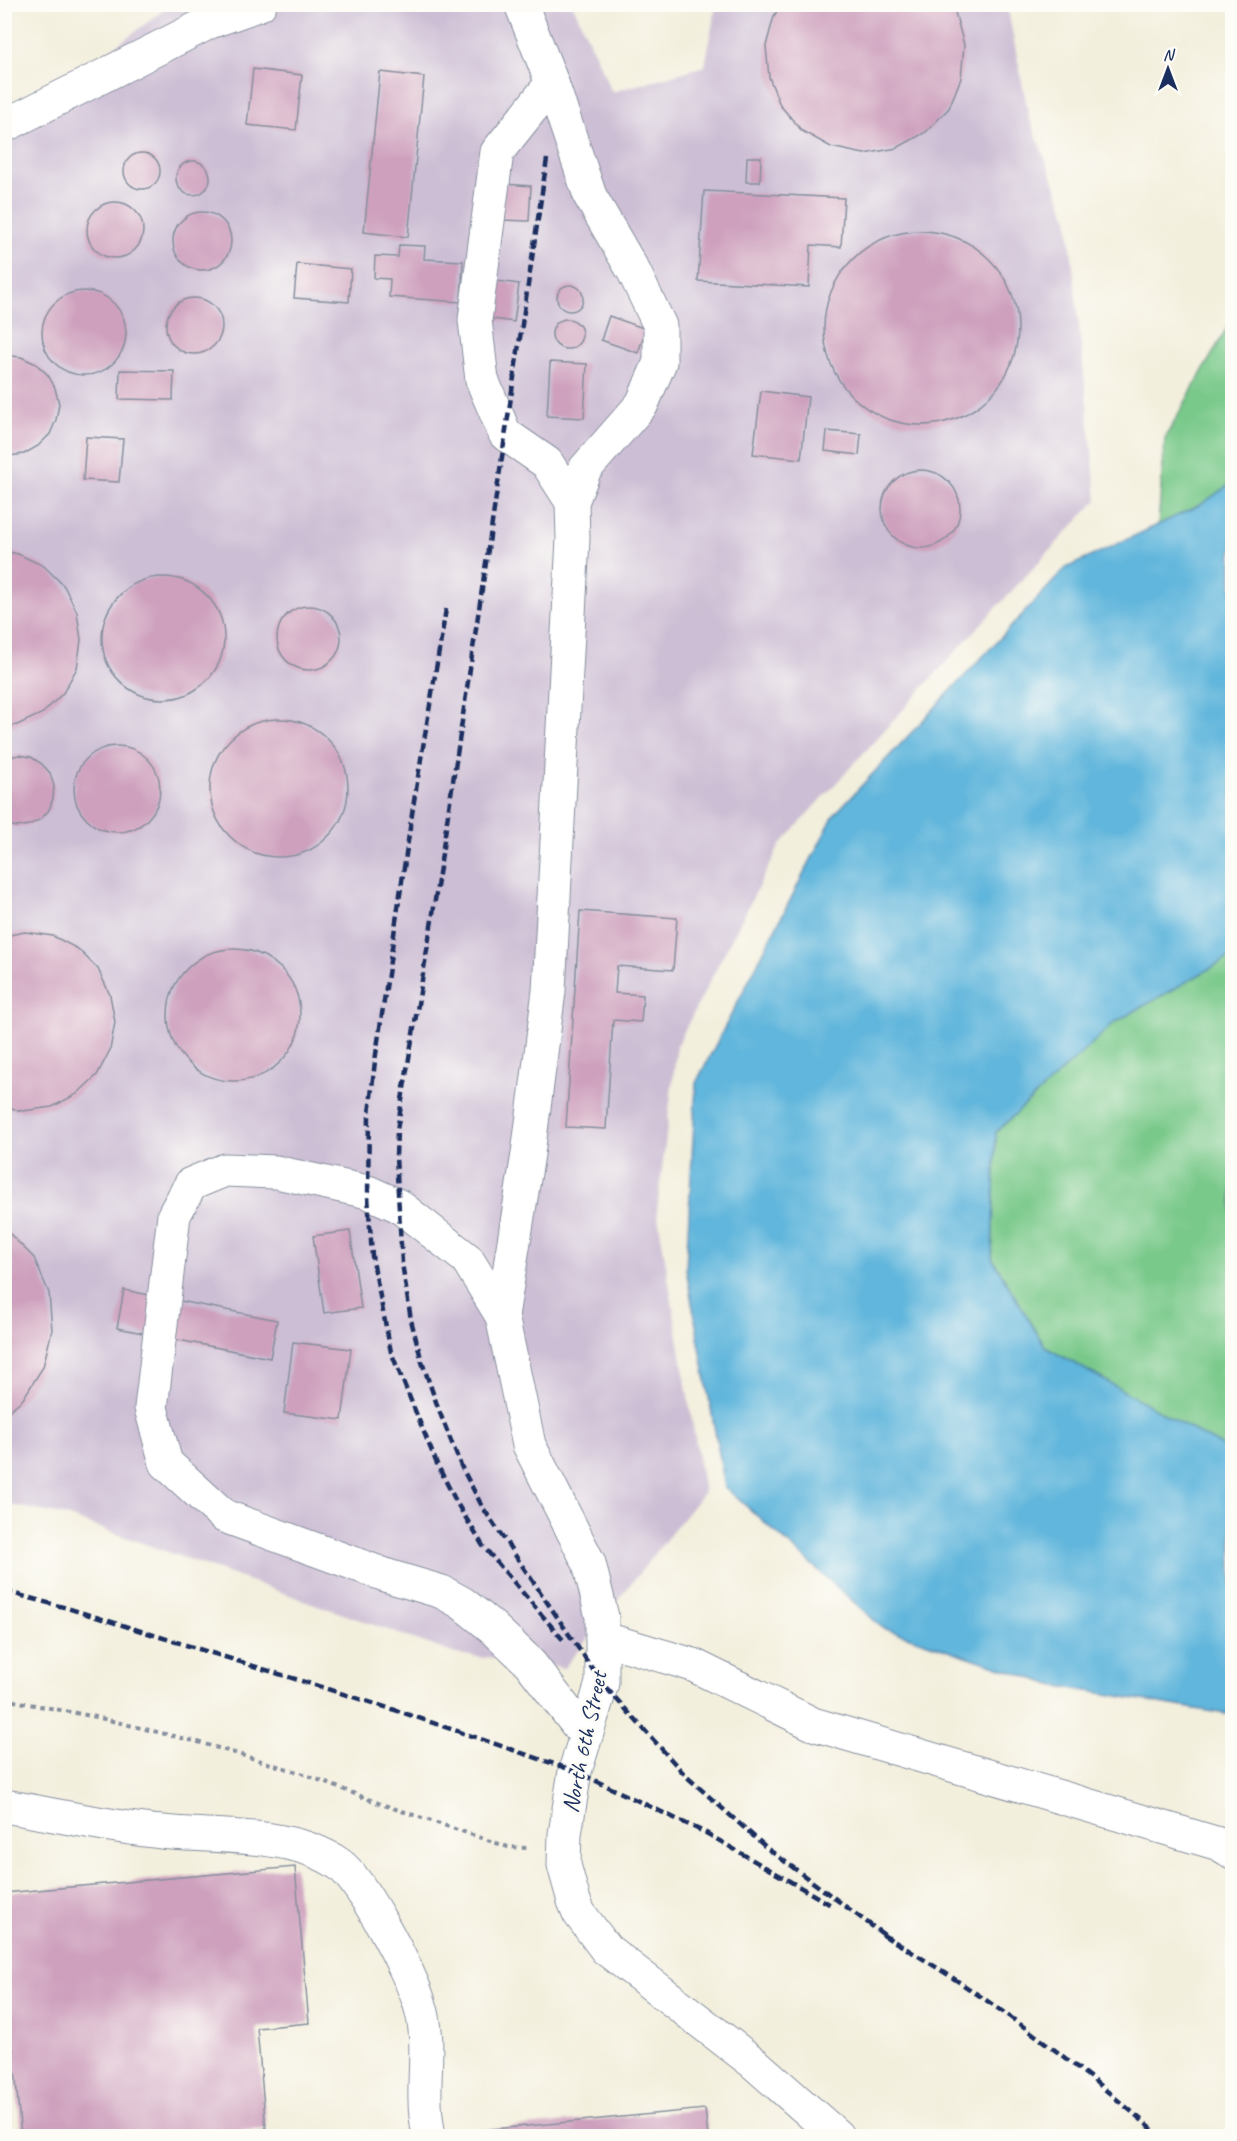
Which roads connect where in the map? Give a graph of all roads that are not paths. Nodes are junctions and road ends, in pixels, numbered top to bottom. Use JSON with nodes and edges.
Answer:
{"nodes":[{"id":1,"x":260,"y":4,"type":"edge"},
{"id":2,"x":521,"y":4,"type":"edge"},
{"id":3,"x":552,"y":83,"type":"junction"},
{"id":4,"x":4,"y":126,"type":"edge"},
{"id":5,"x":572,"y":502,"type":"junction"},
{"id":6,"x":502,"y":1316,"type":"junction"},
{"id":7,"x":602,"y":1638,"type":"junction"},
{"id":8,"x":586,"y":1736,"type":"junction"},
{"id":9,"x":4,"y":1806,"type":"edge"},
{"id":10,"x":1233,"y":1852,"type":"edge"},
{"id":11,"x":429,"y":2136,"type":"edge"},
{"id":12,"x":837,"y":2136,"type":"edge"}],
"edges":[{"from":1,"to":4,"type":"street"},
{"from":2,"to":3,"type":"street"},
{"from":3,"to":5,"type":"street"},
{"from":3,"to":5,"type":"street"},
{"from":5,"to":6,"type":"street"},
{"from":6,"to":7,"type":"street","name":"North 6th Street"},
{"from":6,"to":8,"type":"street"},
{"from":7,"to":8,"type":"street","name":"North 6th Street"},
{"from":7,"to":10,"type":"street"},
{"from":8,"to":12,"type":"street","name":"North 6th Street"},
{"from":9,"to":11,"type":"street"}]}
